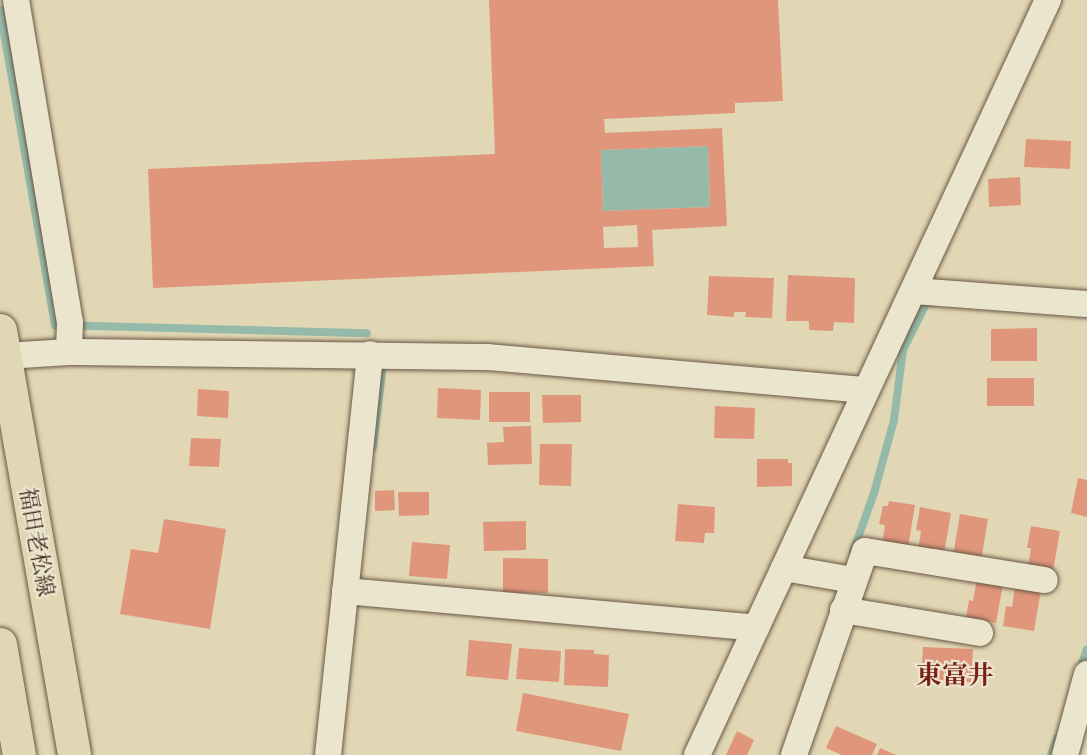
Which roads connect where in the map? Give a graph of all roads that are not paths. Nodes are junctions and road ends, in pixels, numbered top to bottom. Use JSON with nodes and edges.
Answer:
{"nodes":[{"id":1,"x":16,"y":0,"type":"edge"},
{"id":2,"x":1048,"y":0,"type":"edge"},
{"id":3,"x":914,"y":291,"type":"junction"},
{"id":4,"x":1087,"y":304,"type":"edge"},
{"id":5,"x":70,"y":336,"type":"junction"},
{"id":6,"x":2,"y":343,"type":"edge"},
{"id":7,"x":370,"y":354,"type":"junction"},
{"id":8,"x":865,"y":390,"type":"junction"},
{"id":9,"x":784,"y":568,"type":"junction"},
{"id":10,"x":846,"y":579,"type":"junction"},
{"id":11,"x":1045,"y":580,"type":"dead end"},
{"id":12,"x":353,"y":591,"type":"junction"},
{"id":13,"x":843,"y":610,"type":"junction"},
{"id":14,"x":756,"y":628,"type":"junction"},
{"id":15,"x":980,"y":633,"type":"dead end"},
{"id":16,"x":0,"y":644,"type":"edge"},
{"id":17,"x":1087,"y":674,"type":"edge"},
{"id":18,"x":20,"y":755,"type":"edge"},
{"id":19,"x":74,"y":755,"type":"edge"},
{"id":20,"x":328,"y":755,"type":"edge"},
{"id":21,"x":697,"y":755,"type":"edge"},
{"id":22,"x":794,"y":755,"type":"edge"},
{"id":23,"x":1065,"y":755,"type":"edge"}],
"edges":[{"from":1,"to":5,"type":"street"},
{"from":2,"to":3,"type":"street"},
{"from":3,"to":4,"type":"street"},
{"from":3,"to":8,"type":"street"},
{"from":5,"to":6,"type":"street"},
{"from":5,"to":7,"type":"street"},
{"from":6,"to":19,"type":"main road","name":"福田老松線"},
{"from":7,"to":8,"type":"street"},
{"from":7,"to":12,"type":"street"},
{"from":8,"to":9,"type":"street"},
{"from":9,"to":10,"type":"street"},
{"from":9,"to":14,"type":"street"},
{"from":10,"to":11,"type":"street"},
{"from":10,"to":13,"type":"street"},
{"from":12,"to":14,"type":"street"},
{"from":12,"to":20,"type":"street"},
{"from":13,"to":15,"type":"street"},
{"from":13,"to":22,"type":"street"},
{"from":14,"to":21,"type":"street"},
{"from":16,"to":18,"type":"main road"},
{"from":17,"to":23,"type":"street"}]}
